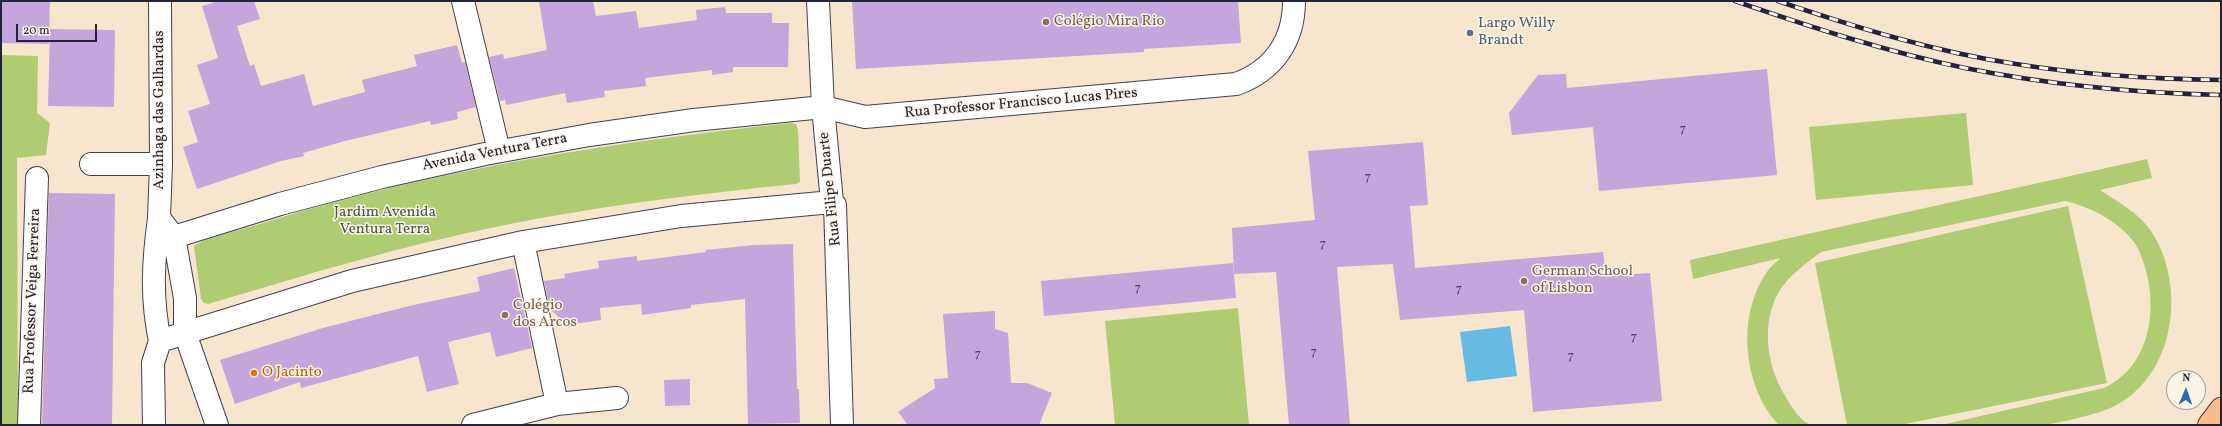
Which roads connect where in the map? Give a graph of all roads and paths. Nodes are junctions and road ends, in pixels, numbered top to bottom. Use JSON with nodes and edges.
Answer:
{"nodes":[{"id":1,"x":160,"y":1,"type":"edge"},
{"id":2,"x":463,"y":1,"type":"edge"},
{"id":3,"x":818,"y":1,"type":"edge"},
{"id":4,"x":1294,"y":1,"type":"edge"},
{"id":5,"x":823,"y":107,"type":"junction"},
{"id":6,"x":499,"y":151,"type":"junction"},
{"id":7,"x":91,"y":164,"type":"dead end"},
{"id":8,"x":161,"y":164,"type":"junction"},
{"id":9,"x":37,"y":178,"type":"dead end"},
{"id":10,"x":832,"y":202,"type":"junction"},
{"id":11,"x":159,"y":218,"type":"junction"},
{"id":12,"x":174,"y":237,"type":"junction"},
{"id":13,"x":523,"y":242,"type":"junction"},
{"id":14,"x":185,"y":333,"type":"junction"},
{"id":15,"x":160,"y":341,"type":"junction"},
{"id":16,"x":617,"y":398,"type":"dead end"},
{"id":17,"x":557,"y":404,"type":"junction"},
{"id":18,"x":2221,"y":409,"type":"edge"},
{"id":19,"x":29,"y":425,"type":"edge"},
{"id":20,"x":154,"y":425,"type":"edge"},
{"id":21,"x":217,"y":425,"type":"edge"},
{"id":22,"x":473,"y":425,"type":"edge"},
{"id":23,"x":842,"y":425,"type":"edge"},
{"id":24,"x":2209,"y":425,"type":"edge"}],
"edges":[{"from":1,"to":8,"type":"street","name":"Azinhaga das Galhardas"},
{"from":2,"to":6,"type":"street"},
{"from":3,"to":5,"type":"street","name":"Rua Filipe Duarte"},
{"from":4,"to":5,"type":"street","name":"Rua Professor Francisco Lucas Pires"},
{"from":5,"to":6,"type":"street","name":"Avenida Ventura Terra"},
{"from":5,"to":10,"type":"street","name":"Rua Filipe Duarte"},
{"from":6,"to":12,"type":"street","name":"Avenida Ventura Terra"},
{"from":7,"to":8,"type":"street"},
{"from":8,"to":11,"type":"street","name":"Azinhaga das Galhardas"},
{"from":9,"to":19,"type":"street","name":"Rua Professor Veiga Ferreira"},
{"from":10,"to":13,"type":"street"},
{"from":10,"to":23,"type":"street","name":"Rua Filipe Duarte"},
{"from":11,"to":12,"type":"street"},
{"from":11,"to":15,"type":"street","name":"Azinhaga das Galhardas"},
{"from":12,"to":14,"type":"street"},
{"from":13,"to":14,"type":"street"},
{"from":13,"to":17,"type":"street"},
{"from":14,"to":15,"type":"street"},
{"from":14,"to":21,"type":"street"},
{"from":15,"to":20,"type":"street"},
{"from":16,"to":17,"type":"street"},
{"from":17,"to":22,"type":"street"},
{"from":18,"to":24,"type":"highway"}]}
